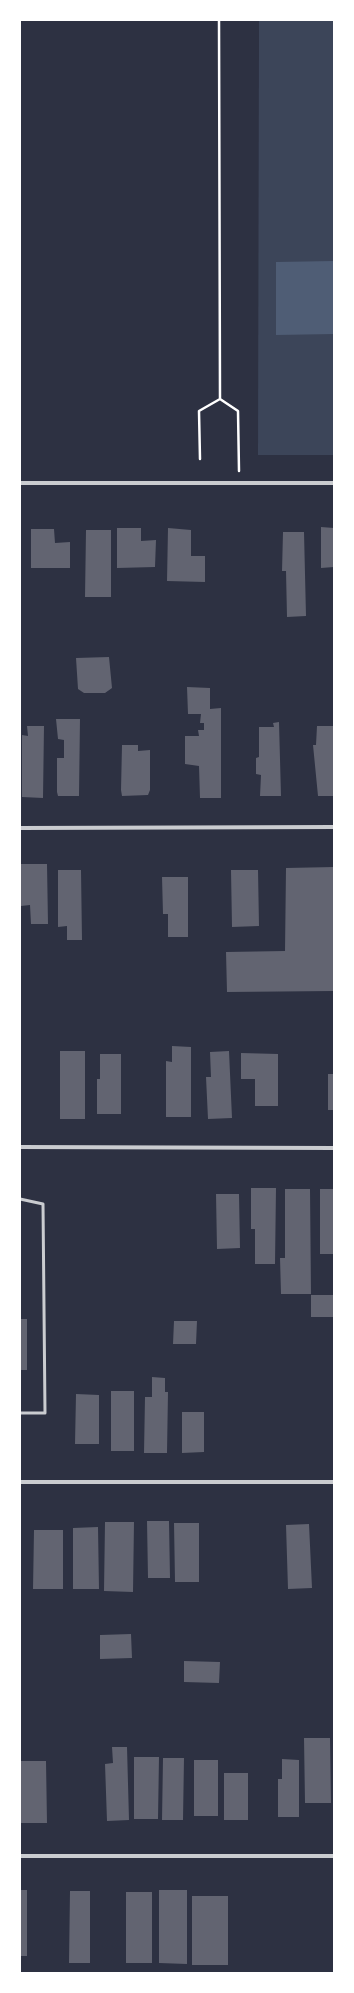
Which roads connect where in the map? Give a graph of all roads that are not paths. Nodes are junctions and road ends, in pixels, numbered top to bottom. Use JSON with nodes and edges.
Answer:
{"nodes":[{"id":1,"x":20,"y":483,"type":"edge"},
{"id":2,"x":334,"y":483,"type":"edge"},
{"id":3,"x":334,"y":827,"type":"edge"},
{"id":4,"x":20,"y":828,"type":"edge"},
{"id":5,"x":20,"y":1148,"type":"edge"},
{"id":6,"x":334,"y":1148,"type":"edge"},
{"id":7,"x":20,"y":1199,"type":"edge"},
{"id":8,"x":20,"y":1413,"type":"edge"},
{"id":9,"x":20,"y":1482,"type":"edge"},
{"id":10,"x":334,"y":1482,"type":"edge"},
{"id":11,"x":20,"y":1856,"type":"edge"},
{"id":12,"x":334,"y":1856,"type":"edge"}],
"edges":[{"from":1,"to":2,"type":"street"},
{"from":3,"to":4,"type":"street"},
{"from":5,"to":6,"type":"street"},
{"from":7,"to":8,"type":"lane"},
{"from":9,"to":10,"type":"street"},
{"from":11,"to":12,"type":"street"}]}
